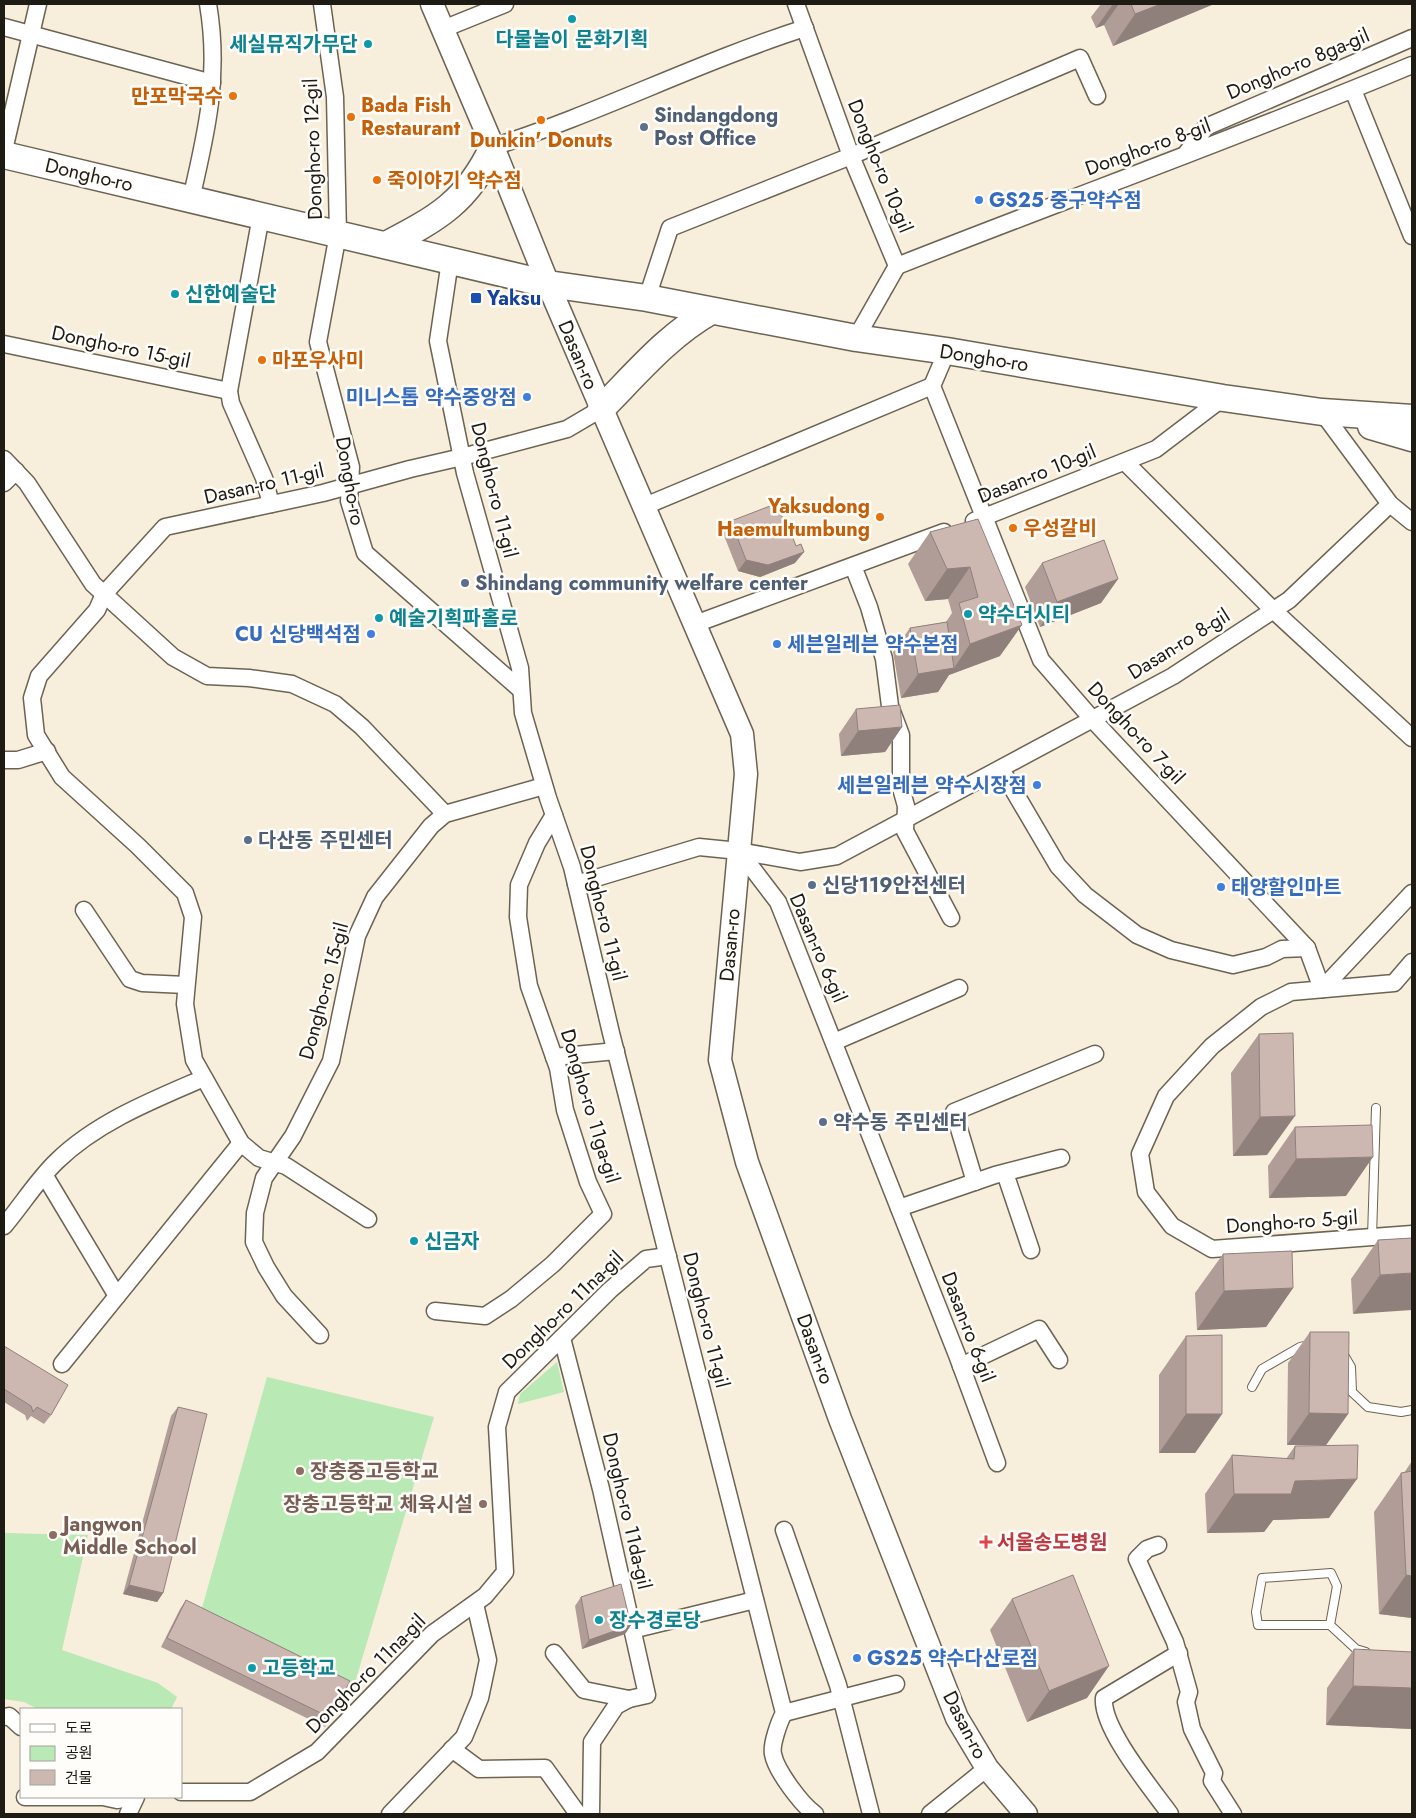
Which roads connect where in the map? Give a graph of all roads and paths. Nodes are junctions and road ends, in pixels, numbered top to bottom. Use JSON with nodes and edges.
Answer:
{"nodes":[{"id":1,"x":38,"y":4,"type":"edge"},
{"id":2,"x":208,"y":4,"type":"edge"},
{"id":3,"x":322,"y":4,"type":"edge"},
{"id":4,"x":432,"y":4,"type":"edge"},
{"id":5,"x":506,"y":4,"type":"edge"},
{"id":6,"x":796,"y":4,"type":"edge"},
{"id":7,"x":4,"y":27,"type":"edge"},
{"id":8,"x":805,"y":28,"type":"junction"},
{"id":9,"x":443,"y":29,"type":"junction"},
{"id":10,"x":30,"y":34,"type":"junction"},
{"id":11,"x":1412,"y":38,"type":"edge"},
{"id":12,"x":1412,"y":65,"type":"edge"},
{"id":13,"x":212,"y":83,"type":"junction"},
{"id":14,"x":1353,"y":90,"type":"junction"},
{"id":15,"x":1097,"y":96,"type":"dead end"},
{"id":16,"x":493,"y":147,"type":"junction"},
{"id":17,"x":4,"y":150,"type":"edge"},
{"id":18,"x":4,"y":155,"type":"edge"},
{"id":19,"x":1185,"y":155,"type":"junction"},
{"id":20,"x":851,"y":156,"type":"junction"},
{"id":21,"x":191,"y":200,"type":"junction"},
{"id":22,"x":261,"y":216,"type":"junction"},
{"id":23,"x":338,"y":234,"type":"junction"},
{"id":24,"x":1412,"y":236,"type":"edge"},
{"id":25,"x":386,"y":245,"type":"junction"},
{"id":26,"x":450,"y":261,"type":"junction"},
{"id":27,"x":897,"y":266,"type":"junction"},
{"id":28,"x":548,"y":284,"type":"junction"},
{"id":29,"x":647,"y":298,"type":"junction"},
{"id":30,"x":711,"y":311,"type":"junction"},
{"id":31,"x":856,"y":338,"type":"junction"},
{"id":32,"x":4,"y":344,"type":"edge"},
{"id":33,"x":947,"y":351,"type":"junction"},
{"id":34,"x":932,"y":386,"type":"junction"},
{"id":35,"x":229,"y":391,"type":"junction"},
{"id":36,"x":1223,"y":398,"type":"junction"},
{"id":37,"x":601,"y":409,"type":"junction"},
{"id":38,"x":1322,"y":412,"type":"junction"},
{"id":39,"x":1412,"y":418,"type":"edge"},
{"id":40,"x":1412,"y":438,"type":"edge"},
{"id":41,"x":462,"y":457,"type":"junction"},
{"id":42,"x":4,"y":459,"type":"edge"},
{"id":43,"x":1124,"y":462,"type":"junction"},
{"id":44,"x":16,"y":471,"type":"junction"},
{"id":45,"x":4,"y":483,"type":"edge"},
{"id":46,"x":348,"y":486,"type":"junction"},
{"id":47,"x":272,"y":504,"type":"junction"},
{"id":48,"x":1390,"y":504,"type":"junction"},
{"id":49,"x":645,"y":506,"type":"junction"},
{"id":50,"x":984,"y":518,"type":"junction"},
{"id":51,"x":1412,"y":522,"type":"edge"},
{"id":52,"x":853,"y":566,"type":"junction"},
{"id":53,"x":104,"y":594,"type":"junction"},
{"id":54,"x":1272,"y":610,"type":"junction"},
{"id":55,"x":696,"y":624,"type":"junction"},
{"id":56,"x":522,"y":690,"type":"junction"},
{"id":57,"x":1094,"y":720,"type":"junction"},
{"id":58,"x":1412,"y":738,"type":"edge"},
{"id":59,"x":47,"y":752,"type":"junction"},
{"id":60,"x":4,"y":760,"type":"edge"},
{"id":61,"x":1001,"y":769,"type":"junction"},
{"id":62,"x":544,"y":786,"type":"junction"},
{"id":63,"x":445,"y":814,"type":"junction"},
{"id":64,"x":554,"y":815,"type":"junction"},
{"id":65,"x":907,"y":818,"type":"junction"},
{"id":66,"x":739,"y":850,"type":"junction"},
{"id":67,"x":576,"y":884,"type":"junction"},
{"id":68,"x":1412,"y":892,"type":"edge"},
{"id":69,"x":84,"y":910,"type":"dead end"},
{"id":70,"x":951,"y":918,"type":"dead end"},
{"id":71,"x":1307,"y":948,"type":"junction"},
{"id":72,"x":1412,"y":962,"type":"edge"},
{"id":73,"x":186,"y":985,"type":"junction"},
{"id":74,"x":960,"y":988,"type":"dead end"},
{"id":75,"x":1322,"y":989,"type":"junction"},
{"id":76,"x":834,"y":1042,"type":"junction"},
{"id":77,"x":616,"y":1051,"type":"junction"},
{"id":78,"x":1095,"y":1054,"type":"dead end"},
{"id":79,"x":554,"y":1057,"type":"junction"},
{"id":80,"x":204,"y":1078,"type":"junction"},
{"id":81,"x":1376,"y":1108,"type":"dead end"},
{"id":82,"x":1367,"y":1141,"type":"edge"},
{"id":83,"x":1376,"y":1141,"type":"junction"},
{"id":84,"x":241,"y":1143,"type":"junction"},
{"id":85,"x":1061,"y":1158,"type":"dead end"},
{"id":86,"x":274,"y":1163,"type":"junction"},
{"id":87,"x":1005,"y":1173,"type":"junction"},
{"id":88,"x":45,"y":1176,"type":"junction"},
{"id":89,"x":975,"y":1182,"type":"junction"},
{"id":90,"x":899,"y":1208,"type":"junction"},
{"id":91,"x":368,"y":1219,"type":"dead end"},
{"id":92,"x":5,"y":1221,"type":"edge"},
{"id":93,"x":1412,"y":1234,"type":"edge"},
{"id":94,"x":1372,"y":1237,"type":"junction"},
{"id":95,"x":1031,"y":1250,"type":"dead end"},
{"id":96,"x":668,"y":1256,"type":"junction"},
{"id":97,"x":117,"y":1296,"type":"junction"},
{"id":98,"x":435,"y":1311,"type":"dead end"},
{"id":99,"x":320,"y":1335,"type":"dead end"},
{"id":100,"x":562,"y":1338,"type":"junction"},
{"id":101,"x":1318,"y":1343,"type":"edge"},
{"id":102,"x":1340,"y":1352,"type":"edge"},
{"id":103,"x":1059,"y":1360,"type":"dead end"},
{"id":104,"x":62,"y":1364,"type":"dead end"},
{"id":105,"x":961,"y":1366,"type":"junction"},
{"id":106,"x":1252,"y":1387,"type":"dead end"},
{"id":107,"x":1412,"y":1410,"type":"edge"},
{"id":108,"x":997,"y":1462,"type":"dead end"},
{"id":109,"x":784,"y":1530,"type":"dead end"},
{"id":110,"x":1158,"y":1545,"type":"dead end"},
{"id":111,"x":755,"y":1600,"type":"junction"},
{"id":112,"x":475,"y":1604,"type":"junction"},
{"id":113,"x":1330,"y":1625,"type":"junction"},
{"id":114,"x":632,"y":1630,"type":"junction"},
{"id":115,"x":554,"y":1653,"type":"dead end"},
{"id":116,"x":1179,"y":1653,"type":"junction"},
{"id":117,"x":1372,"y":1654,"type":"edge"},
{"id":118,"x":896,"y":1684,"type":"dead end"},
{"id":119,"x":842,"y":1698,"type":"junction"},
{"id":120,"x":629,"y":1699,"type":"junction"},
{"id":121,"x":784,"y":1713,"type":"junction"},
{"id":122,"x":4,"y":1717,"type":"edge"},
{"id":123,"x":20,"y":1726,"type":"edge"},
{"id":124,"x":452,"y":1749,"type":"junction"},
{"id":125,"x":987,"y":1768,"type":"junction"},
{"id":126,"x":182,"y":1792,"type":"edge"},
{"id":127,"x":108,"y":1798,"type":"edge"},
{"id":128,"x":129,"y":1798,"type":"edge"},
{"id":129,"x":135,"y":1798,"type":"edge"},
{"id":130,"x":128,"y":1814,"type":"edge"},
{"id":131,"x":390,"y":1814,"type":"edge"},
{"id":132,"x":578,"y":1814,"type":"edge"},
{"id":133,"x":591,"y":1814,"type":"edge"},
{"id":134,"x":815,"y":1814,"type":"edge"},
{"id":135,"x":871,"y":1814,"type":"edge"},
{"id":136,"x":930,"y":1814,"type":"edge"},
{"id":137,"x":1026,"y":1814,"type":"edge"},
{"id":138,"x":1170,"y":1814,"type":"edge"},
{"id":139,"x":1233,"y":1814,"type":"edge"}],
"edges":[{"from":1,"to":10,"type":"street"},
{"from":2,"to":13,"type":"street"},
{"from":3,"to":23,"type":"street","name":"Dongho-ro 12-gil"},
{"from":4,"to":9,"type":"main road","name":"Dasan-ro"},
{"from":5,"to":9,"type":"street"},
{"from":6,"to":8,"type":"street","name":"Dongho-ro 10-gil"},
{"from":7,"to":10,"type":"street"},
{"from":8,"to":16,"type":"street"},
{"from":8,"to":20,"type":"street","name":"Dongho-ro 10-gil"},
{"from":9,"to":16,"type":"main road","name":"Dasan-ro"},
{"from":10,"to":13,"type":"street"},
{"from":10,"to":17,"type":"street"},
{"from":11,"to":19,"type":"street","name":"Dongho-ro 8ga-gil"},
{"from":12,"to":14,"type":"street","name":"Dongho-ro 8-gil"},
{"from":13,"to":21,"type":"street"},
{"from":14,"to":19,"type":"street","name":"Dongho-ro 8-gil"},
{"from":14,"to":24,"type":"street"},
{"from":15,"to":20,"type":"street"},
{"from":16,"to":25,"type":"main road"},
{"from":16,"to":28,"type":"main road","name":"Dasan-ro"},
{"from":18,"to":21,"type":"main road","name":"Dongho-ro"},
{"from":19,"to":27,"type":"street","name":"Dongho-ro 8-gil"},
{"from":20,"to":27,"type":"street","name":"Dongho-ro 10-gil"},
{"from":20,"to":29,"type":"street"},
{"from":21,"to":22,"type":"main road","name":"Dongho-ro"},
{"from":22,"to":23,"type":"main road","name":"Dongho-ro"},
{"from":22,"to":35,"type":"street"},
{"from":23,"to":25,"type":"main road","name":"Dongho-ro"},
{"from":23,"to":46,"type":"street","name":"Dongho-ro"},
{"from":25,"to":26,"type":"main road","name":"Dongho-ro"},
{"from":26,"to":28,"type":"main road","name":"Dongho-ro"},
{"from":26,"to":41,"type":"street","name":"Dongho-ro 11-gil"},
{"from":27,"to":31,"type":"street","name":"Dongho-ro 10-gil"},
{"from":28,"to":29,"type":"main road","name":"Dongho-ro"},
{"from":28,"to":37,"type":"main road","name":"Dasan-ro"},
{"from":29,"to":30,"type":"main road","name":"Dongho-ro"},
{"from":30,"to":31,"type":"main road","name":"Dongho-ro"},
{"from":30,"to":37,"type":"main road"},
{"from":31,"to":33,"type":"main road","name":"Dongho-ro"},
{"from":32,"to":35,"type":"street","name":"Dongho-ro 15-gil"},
{"from":33,"to":34,"type":"street"},
{"from":33,"to":36,"type":"main road","name":"Dongho-ro"},
{"from":34,"to":49,"type":"street"},
{"from":34,"to":50,"type":"street","name":"Dongho-ro 7-gil"},
{"from":35,"to":47,"type":"street"},
{"from":36,"to":38,"type":"main road","name":"Dongho-ro"},
{"from":36,"to":43,"type":"street","name":"Dasan-ro 10-gil"},
{"from":37,"to":41,"type":"street","name":"Dasan-ro 11-gil"},
{"from":37,"to":49,"type":"main road","name":"Dasan-ro"},
{"from":38,"to":39,"type":"main road","name":"Dongho-ro"},
{"from":38,"to":40,"type":"main road","name":"Dongho-ro"},
{"from":38,"to":48,"type":"street"},
{"from":41,"to":46,"type":"street","name":"Dasan-ro 11-gil"},
{"from":41,"to":56,"type":"street","name":"Dongho-ro 11-gil"},
{"from":42,"to":44,"type":"street"},
{"from":43,"to":50,"type":"street","name":"Dasan-ro 10-gil"},
{"from":43,"to":54,"type":"street"},
{"from":44,"to":45,"type":"street"},
{"from":44,"to":53,"type":"street"},
{"from":46,"to":47,"type":"street","name":"Dasan-ro 11-gil"},
{"from":46,"to":56,"type":"street","name":"Dongho-ro"},
{"from":47,"to":53,"type":"street","name":"Dasan-ro 11-gil"},
{"from":48,"to":51,"type":"street"},
{"from":48,"to":54,"type":"street","name":"Dasan-ro 8-gil"},
{"from":49,"to":55,"type":"main road","name":"Dasan-ro"},
{"from":50,"to":52,"type":"street","name":"Dasan-ro 10-gil"},
{"from":50,"to":57,"type":"street","name":"Dongho-ro 7-gil"},
{"from":52,"to":55,"type":"street","name":"Dasan-ro 10-gil"},
{"from":52,"to":65,"type":"street"},
{"from":53,"to":59,"type":"street"},
{"from":53,"to":63,"type":"street"},
{"from":54,"to":57,"type":"street","name":"Dasan-ro 8-gil"},
{"from":54,"to":58,"type":"street"},
{"from":55,"to":66,"type":"main road","name":"Dasan-ro"},
{"from":56,"to":62,"type":"street","name":"Dongho-ro 11-gil"},
{"from":57,"to":61,"type":"street","name":"Dasan-ro 8-gil"},
{"from":57,"to":71,"type":"street","name":"Dongho-ro 7-gil"},
{"from":59,"to":60,"type":"street"},
{"from":59,"to":73,"type":"street"},
{"from":61,"to":65,"type":"street","name":"Dasan-ro 8-gil"},
{"from":61,"to":71,"type":"street"},
{"from":62,"to":63,"type":"street"},
{"from":62,"to":64,"type":"street","name":"Dongho-ro 11-gil"},
{"from":63,"to":86,"type":"street","name":"Dongho-ro 15-gil"},
{"from":64,"to":67,"type":"street","name":"Dongho-ro 11-gil"},
{"from":64,"to":79,"type":"street","name":"Dongho-ro 11ga-gil"},
{"from":65,"to":66,"type":"street","name":"Dasan-ro 8-gil"},
{"from":65,"to":70,"type":"street"},
{"from":66,"to":67,"type":"street"},
{"from":66,"to":76,"type":"street","name":"Dasan-ro 6-gil"},
{"from":66,"to":125,"type":"main road","name":"Dasan-ro"},
{"from":67,"to":77,"type":"street","name":"Dongho-ro 11-gil"},
{"from":68,"to":75,"type":"street"},
{"from":69,"to":73,"type":"street"},
{"from":71,"to":75,"type":"street","name":"Dongho-ro 7-gil"},
{"from":72,"to":75,"type":"street","name":"Dongho-ro 5-gil"},
{"from":73,"to":80,"type":"street"},
{"from":74,"to":76,"type":"street"},
{"from":75,"to":94,"type":"street","name":"Dongho-ro 5-gil"},
{"from":76,"to":90,"type":"street","name":"Dasan-ro 6-gil"},
{"from":77,"to":79,"type":"street"},
{"from":77,"to":96,"type":"street","name":"Dongho-ro 11-gil"},
{"from":78,"to":89,"type":"street"},
{"from":79,"to":98,"type":"street","name":"Dongho-ro 11ga-gil"},
{"from":80,"to":84,"type":"street"},
{"from":80,"to":88,"type":"street"},
{"from":81,"to":83,"type":"lane"},
{"from":82,"to":83,"type":"lane"},
{"from":83,"to":94,"type":"lane"},
{"from":84,"to":86,"type":"street"},
{"from":84,"to":97,"type":"street"},
{"from":85,"to":87,"type":"street"},
{"from":86,"to":91,"type":"street"},
{"from":86,"to":99,"type":"street","name":"Dongho-ro 15-gil"},
{"from":87,"to":89,"type":"street"},
{"from":87,"to":95,"type":"street"},
{"from":88,"to":92,"type":"street"},
{"from":88,"to":97,"type":"street"},
{"from":89,"to":90,"type":"street"},
{"from":90,"to":105,"type":"street","name":"Dasan-ro 6-gil"},
{"from":93,"to":94,"type":"street","name":"Dongho-ro 5-gil"},
{"from":96,"to":100,"type":"street","name":"Dongho-ro 11na-gil"},
{"from":96,"to":111,"type":"street","name":"Dongho-ro 11-gil"},
{"from":97,"to":104,"type":"street"},
{"from":100,"to":112,"type":"street","name":"Dongho-ro 11na-gil"},
{"from":100,"to":114,"type":"street","name":"Dongho-ro 11da-gil"},
{"from":101,"to":106,"type":"lane"},
{"from":102,"to":107,"type":"lane"},
{"from":103,"to":105,"type":"street"},
{"from":105,"to":108,"type":"street","name":"Dasan-ro 6-gil"},
{"from":109,"to":119,"type":"street"},
{"from":110,"to":116,"type":"street"},
{"from":111,"to":114,"type":"street"},
{"from":111,"to":121,"type":"street","name":"Dongho-ro 11-gil"},
{"from":112,"to":124,"type":"street"},
{"from":112,"to":126,"type":"street","name":"Dongho-ro 11na-gil"},
{"from":113,"to":113,"type":"lane"},
{"from":113,"to":117,"type":"lane"},
{"from":114,"to":120,"type":"street","name":"Dongho-ro 11da-gil"},
{"from":115,"to":120,"type":"street"},
{"from":116,"to":138,"type":"street"},
{"from":116,"to":139,"type":"street"},
{"from":118,"to":119,"type":"street"},
{"from":119,"to":121,"type":"street"},
{"from":119,"to":135,"type":"street"},
{"from":120,"to":133,"type":"street"},
{"from":121,"to":134,"type":"street"},
{"from":122,"to":123,"type":"street"},
{"from":124,"to":131,"type":"street"},
{"from":124,"to":132,"type":"street"},
{"from":125,"to":136,"type":"street"},
{"from":125,"to":137,"type":"main road","name":"Dasan-ro"},
{"from":127,"to":128,"type":"street"},
{"from":129,"to":130,"type":"street"}]}
